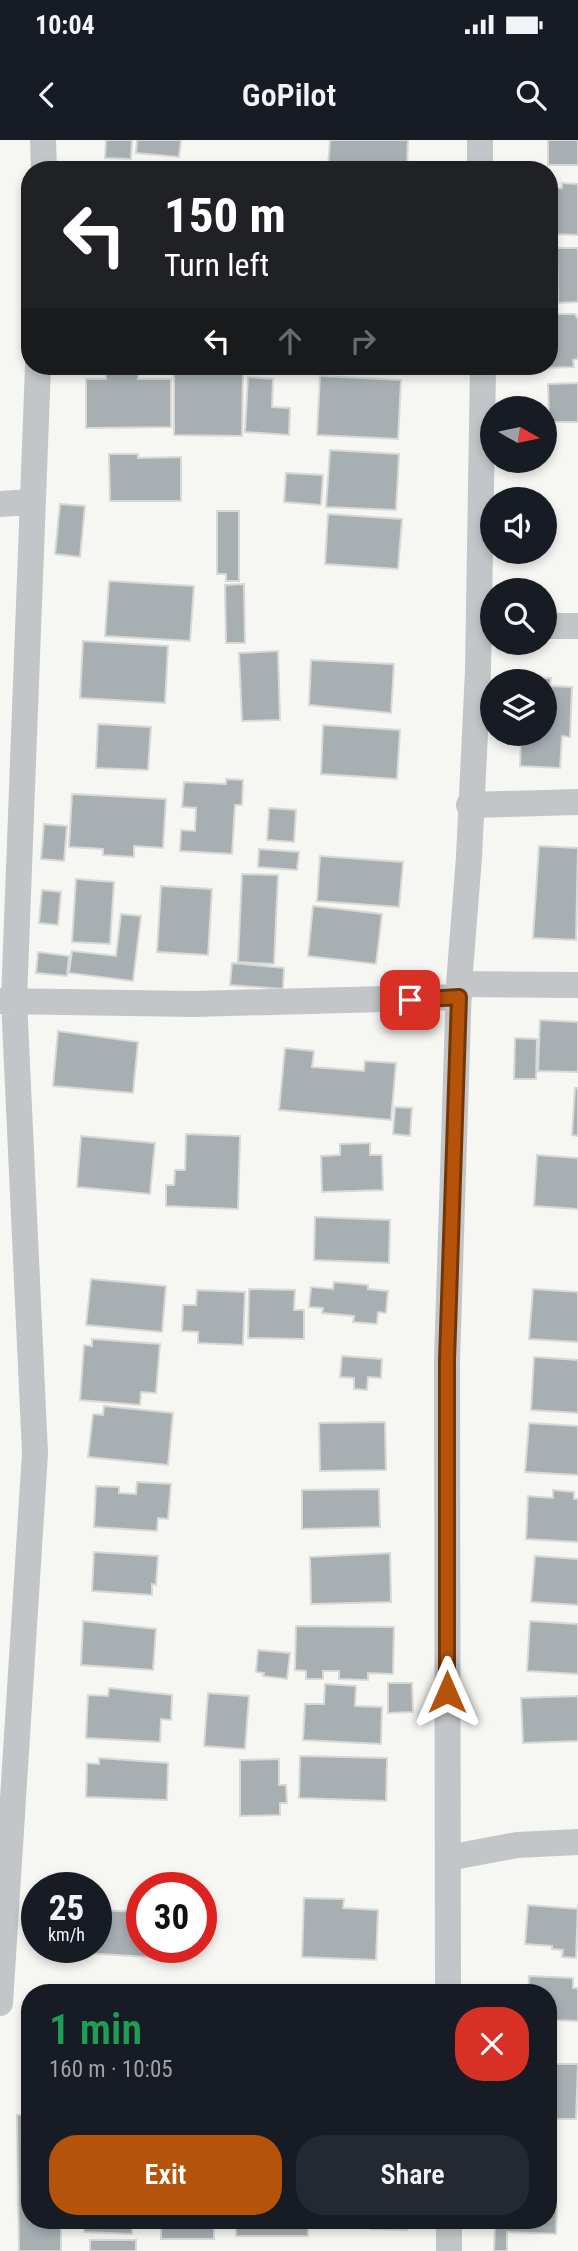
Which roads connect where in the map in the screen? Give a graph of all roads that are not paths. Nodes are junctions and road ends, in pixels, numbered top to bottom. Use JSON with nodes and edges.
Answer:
{"nodes":[{"id":1,"x":43,"y":140,"type":"edge"},
{"id":2,"x":480,"y":140,"type":"edge"},
{"id":3,"x":44,"y":161,"type":"edge"},
{"id":4,"x":480,"y":161,"type":"edge"},
{"id":5,"x":38,"y":375,"type":"edge"},
{"id":6,"x":483,"y":375,"type":"edge"},
{"id":7,"x":31,"y":502,"type":"junction"},
{"id":8,"x":0,"y":504,"type":"edge"},
{"id":9,"x":485,"y":578,"type":"edge"},
{"id":10,"x":557,"y":626,"type":"edge"},
{"id":11,"x":578,"y":626,"type":"edge"},
{"id":12,"x":482,"y":655,"type":"edge"},
{"id":13,"x":578,"y":802,"type":"edge"},
{"id":14,"x":469,"y":805,"type":"junction"},
{"id":15,"x":578,"y":985,"type":"edge"},
{"id":16,"x":459,"y":990,"type":"junction"},
{"id":17,"x":7,"y":1001,"type":"edge"},
{"id":18,"x":578,"y":1842,"type":"edge"},
{"id":19,"x":448,"y":1858,"type":"junction"},
{"id":20,"x":448,"y":1984,"type":"edge"},
{"id":21,"x":0,"y":2003,"type":"edge"},
{"id":22,"x":449,"y":2229,"type":"edge"},
{"id":23,"x":449,"y":2251,"type":"edge"}],
"edges":[{"from":1,"to":3,"type":"street"},
{"from":2,"to":4,"type":"street"},
{"from":5,"to":7,"type":"street"},
{"from":6,"to":9,"type":"street"},
{"from":7,"to":8,"type":"street"},
{"from":7,"to":17,"type":"street"},
{"from":10,"to":11,"type":"street"},
{"from":12,"to":14,"type":"street"},
{"from":13,"to":14,"type":"street"},
{"from":14,"to":16,"type":"street"},
{"from":15,"to":16,"type":"street"},
{"from":16,"to":17,"type":"street"},
{"from":16,"to":19,"type":"street"},
{"from":17,"to":21,"type":"street"},
{"from":18,"to":19,"type":"street"},
{"from":19,"to":20,"type":"street"},
{"from":22,"to":23,"type":"street"}]}
